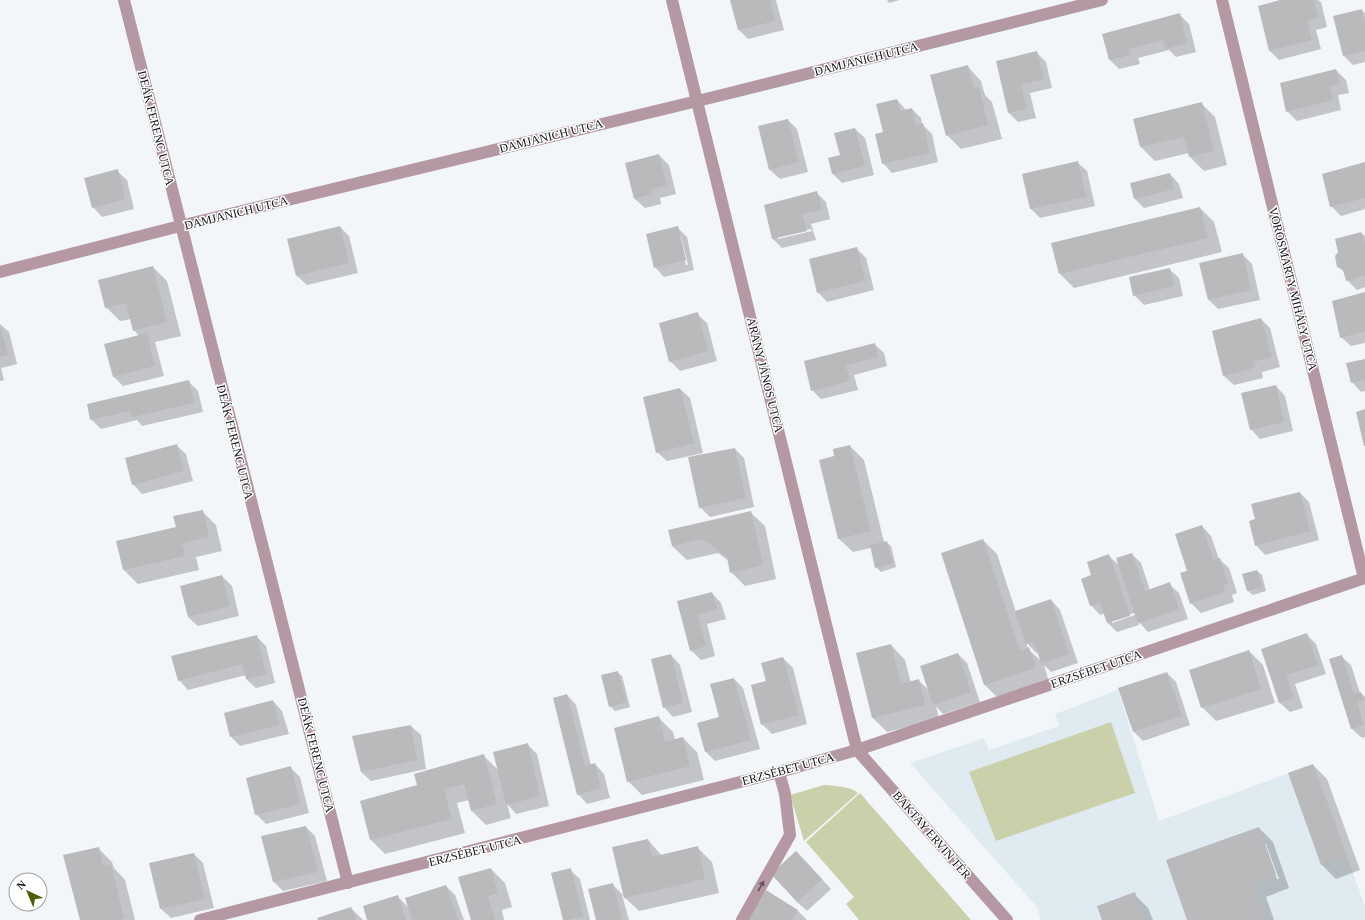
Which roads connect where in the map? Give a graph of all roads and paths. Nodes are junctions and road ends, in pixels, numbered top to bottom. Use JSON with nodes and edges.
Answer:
{"nodes":[{"id":1,"x":124,"y":0,"type":"edge"},
{"id":2,"x":672,"y":0,"type":"edge"},
{"id":3,"x":1102,"y":0,"type":"edge"},
{"id":4,"x":1222,"y":0,"type":"edge"},
{"id":5,"x":697,"y":101,"type":"junction"},
{"id":6,"x":180,"y":226,"type":"junction"},
{"id":7,"x":0,"y":272,"type":"edge"},
{"id":8,"x":1365,"y":578,"type":"edge"},
{"id":9,"x":857,"y":750,"type":"junction"},
{"id":10,"x":779,"y":772,"type":"junction"},
{"id":11,"x":348,"y":883,"type":"junction"},
{"id":12,"x":200,"y":920,"type":"edge"},
{"id":13,"x":742,"y":920,"type":"edge"},
{"id":14,"x":1007,"y":920,"type":"edge"}],
"edges":[{"from":1,"to":6,"type":"street","name":"DEÁK FERENC UTCA"},
{"from":2,"to":5,"type":"street","name":"ARANY JÁNOS UTCA"},
{"from":3,"to":5,"type":"street","name":"DAMJANICH UTCA"},
{"from":4,"to":8,"type":"street","name":"VÖRÖSMARTY MIHÁLY UTCA"},
{"from":5,"to":6,"type":"street","name":"DAMJANICH UTCA"},
{"from":5,"to":9,"type":"street","name":"ARANY JÁNOS UTCA"},
{"from":6,"to":7,"type":"street","name":"DAMJANICH UTCA"},
{"from":6,"to":11,"type":"street","name":"DEÁK FERENC UTCA"},
{"from":8,"to":9,"type":"street","name":"ERZSÉBET UTCA"},
{"from":9,"to":10,"type":"street","name":"ERZSÉBET UTCA"},
{"from":9,"to":14,"type":"street","name":"BAKTAY ERVIN TÉR"},
{"from":10,"to":11,"type":"street","name":"ERZSÉBET UTCA"},
{"from":13,"to":10,"type":"street","one_way":true},
{"from":11,"to":12,"type":"street","name":"ERZSÉBET UTCA"}]}
